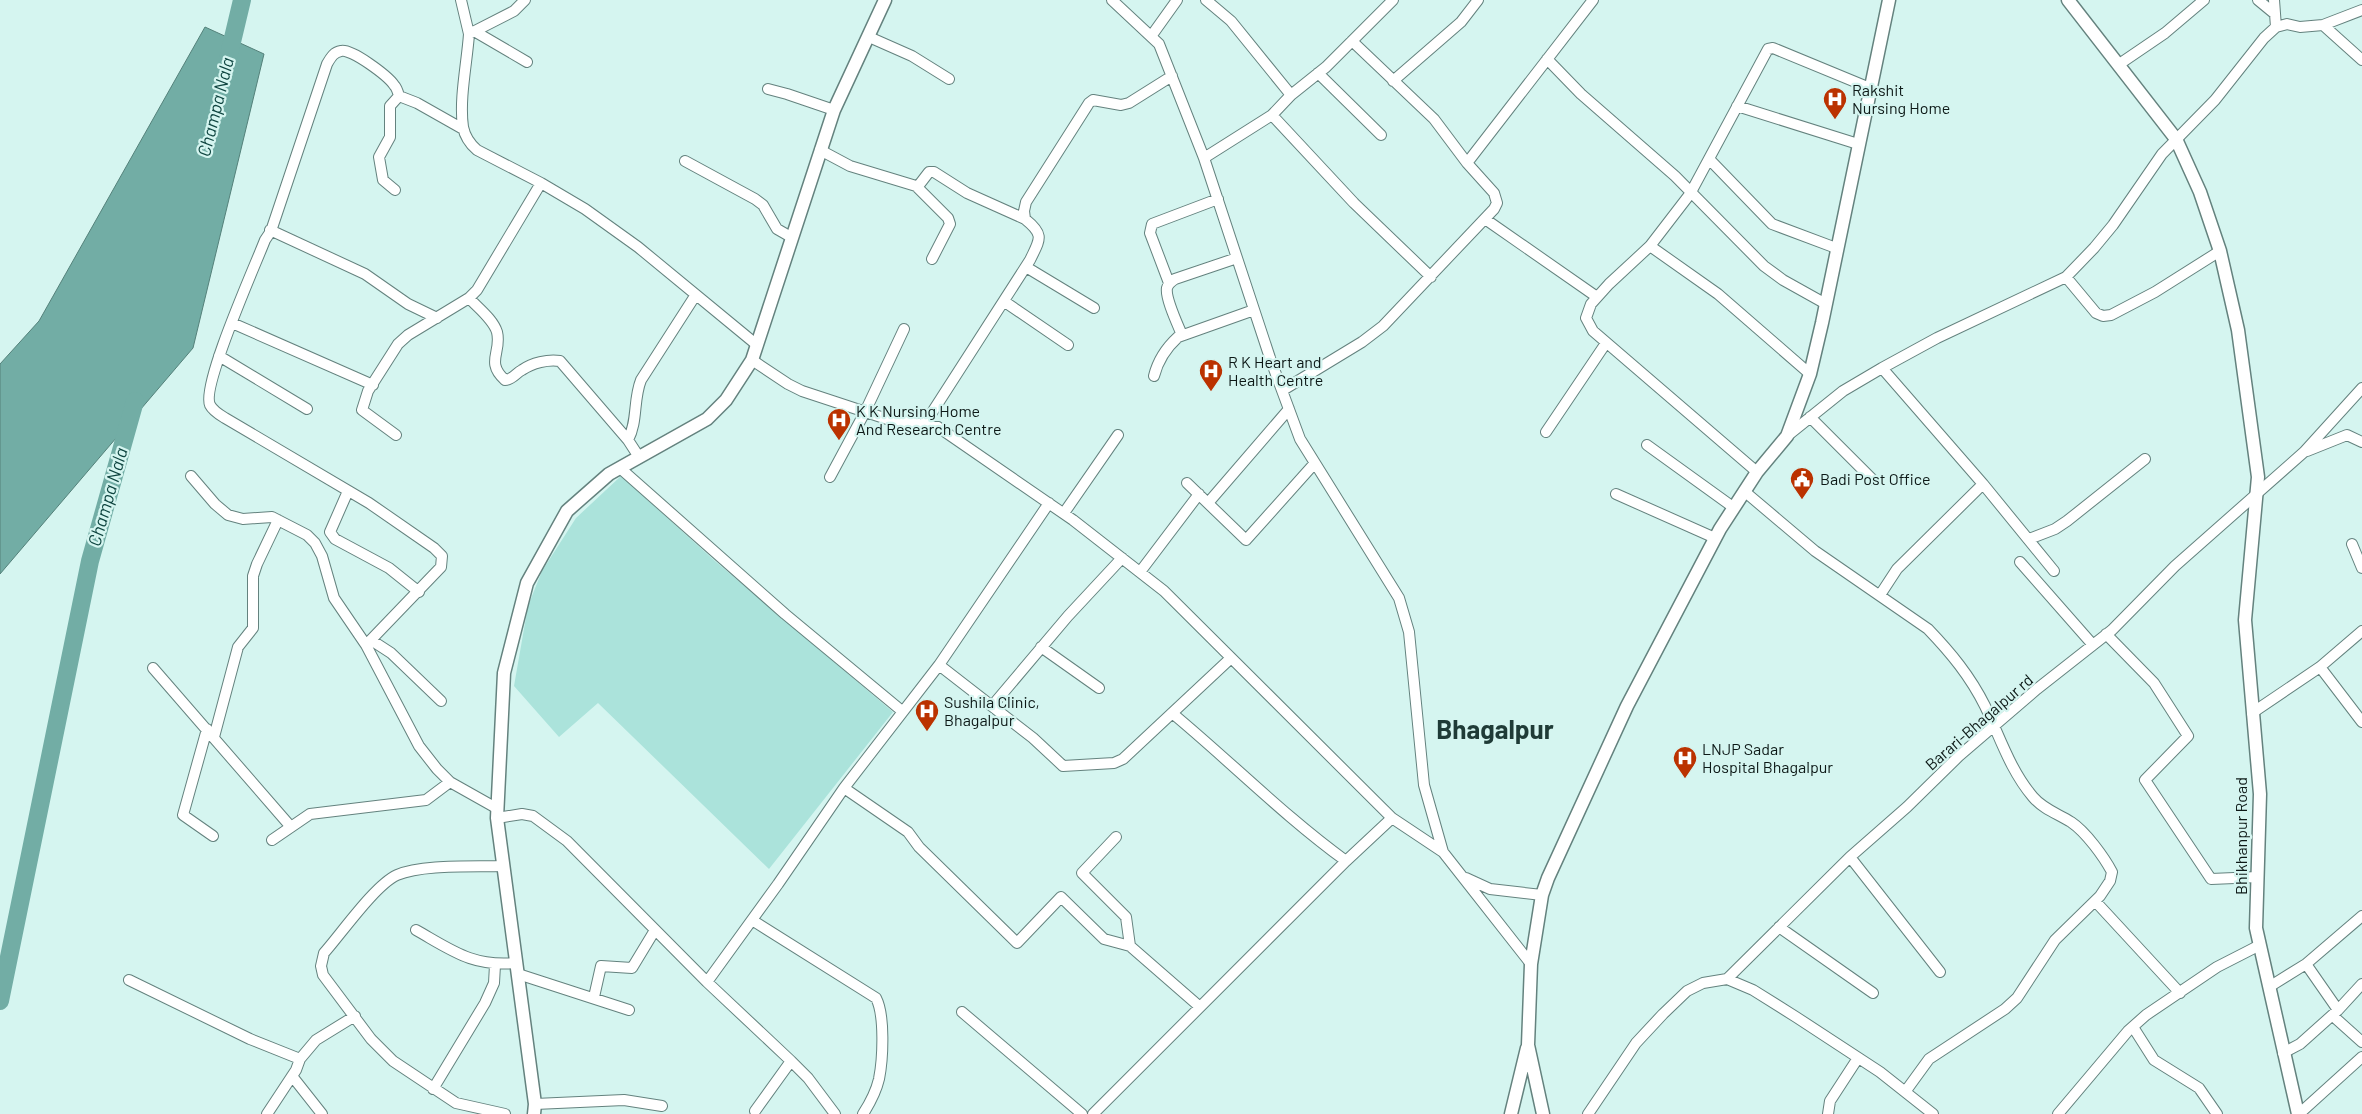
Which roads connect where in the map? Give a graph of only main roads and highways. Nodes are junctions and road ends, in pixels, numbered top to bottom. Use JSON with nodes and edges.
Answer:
{"nodes":[{"id":1,"x":885,"y":0,"type":"edge"},
{"id":2,"x":1889,"y":0,"type":"edge"},
{"id":3,"x":2068,"y":0,"type":"edge"},
{"id":4,"x":1528,"y":1045,"type":"junction"},
{"id":5,"x":534,"y":1109,"type":"edge"},
{"id":6,"x":1511,"y":1114,"type":"edge"},
{"id":7,"x":1543,"y":1114,"type":"edge"},
{"id":8,"x":2299,"y":1114,"type":"edge"}],
"edges":[{"from":1,"to":5,"type":"main road"},
{"from":2,"to":4,"type":"main road"},
{"from":3,"to":8,"type":"main road","name":"Bhikhanpur Road"},
{"from":4,"to":6,"type":"main road"},
{"from":4,"to":7,"type":"main road"}]}
